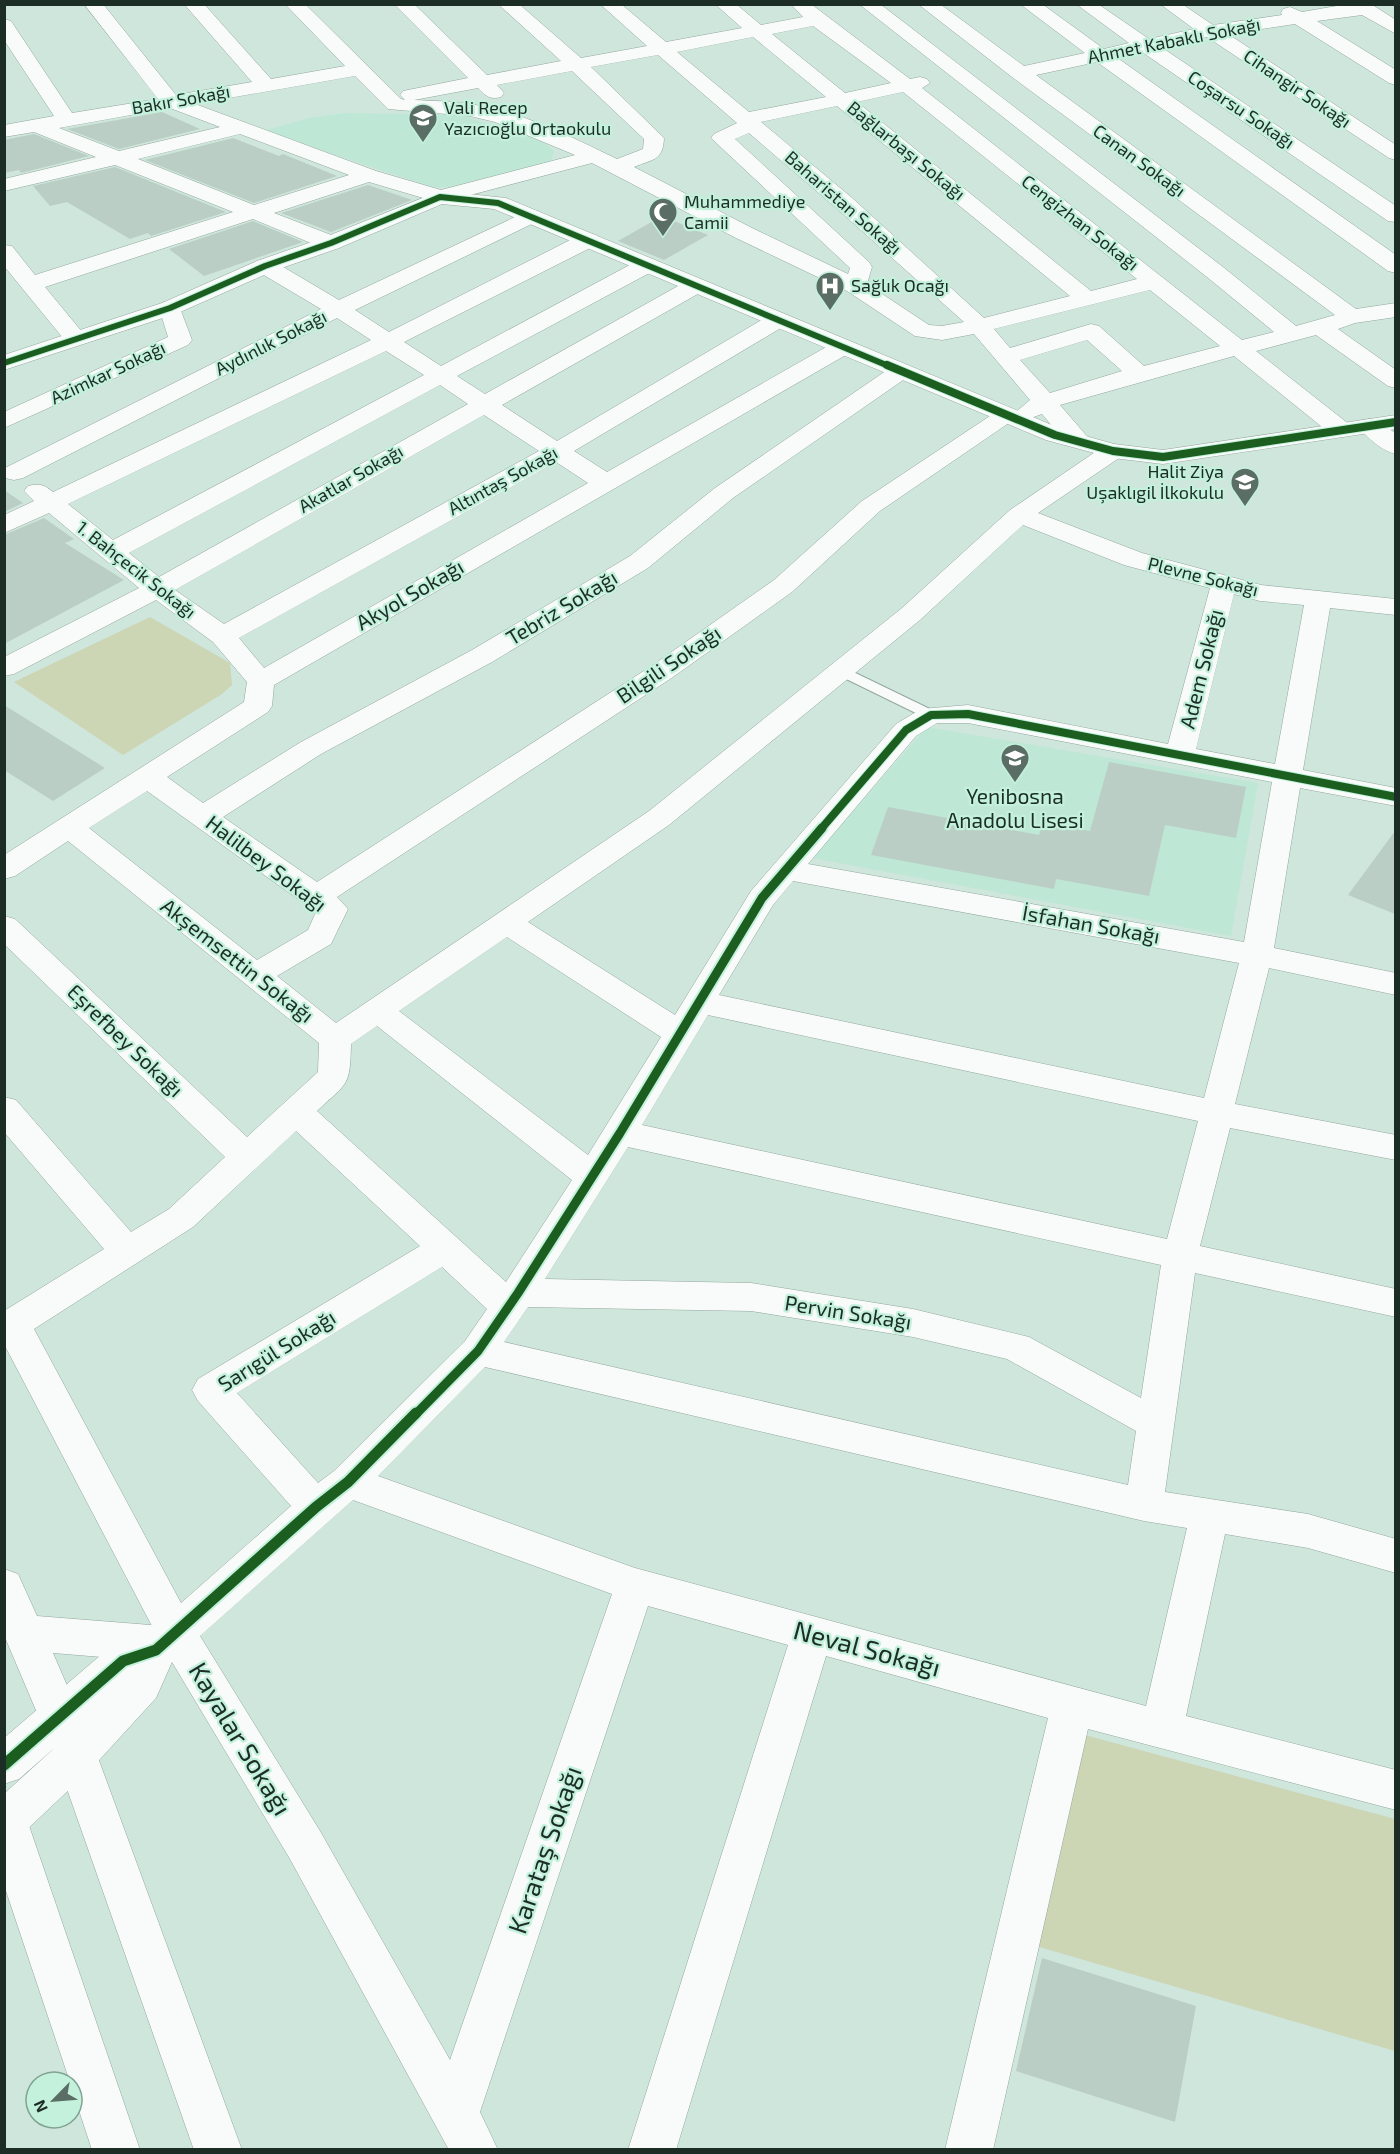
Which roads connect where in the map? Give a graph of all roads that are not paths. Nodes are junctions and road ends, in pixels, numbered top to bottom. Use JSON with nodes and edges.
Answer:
{"nodes":[{"id":1,"x":93,"y":4,"type":"edge"},
{"id":2,"x":193,"y":4,"type":"edge"},
{"id":3,"x":294,"y":4,"type":"edge"},
{"id":4,"x":403,"y":4,"type":"edge"},
{"id":5,"x":507,"y":4,"type":"edge"},
{"id":6,"x":609,"y":4,"type":"edge"},
{"id":7,"x":724,"y":4,"type":"edge"},
{"id":8,"x":800,"y":4,"type":"edge"},
{"id":9,"x":868,"y":4,"type":"edge"},
{"id":10,"x":927,"y":4,"type":"edge"},
{"id":11,"x":1029,"y":4,"type":"edge"},
{"id":12,"x":1085,"y":4,"type":"edge"},
{"id":13,"x":1169,"y":4,"type":"edge"},
{"id":14,"x":1277,"y":4,"type":"edge"},
{"id":15,"x":1361,"y":7,"type":"edge"},
{"id":16,"x":1298,"y":18,"type":"junction"},
{"id":17,"x":817,"y":20,"type":"junction"},
{"id":18,"x":4,"y":25,"type":"edge"},
{"id":19,"x":1395,"y":28,"type":"edge"},
{"id":20,"x":1210,"y":31,"type":"junction"},
{"id":21,"x":756,"y":32,"type":"junction"},
{"id":22,"x":1145,"y":45,"type":"junction"},
{"id":23,"x":659,"y":48,"type":"junction"},
{"id":24,"x":1101,"y":55,"type":"junction"},
{"id":25,"x":575,"y":63,"type":"junction"},
{"id":26,"x":358,"y":70,"type":"junction"},
{"id":27,"x":1019,"y":73,"type":"junction"},
{"id":28,"x":959,"y":75,"type":"junction"},
{"id":29,"x":1395,"y":79,"type":"edge"},
{"id":30,"x":482,"y":81,"type":"junction"},
{"id":31,"x":266,"y":86,"type":"junction"},
{"id":32,"x":907,"y":86,"type":"junction"},
{"id":33,"x":388,"y":99,"type":"junction"},
{"id":34,"x":842,"y":99,"type":"junction"},
{"id":35,"x":171,"y":102,"type":"junction"},
{"id":36,"x":67,"y":120,"type":"junction"},
{"id":37,"x":749,"y":122,"type":"junction"},
{"id":38,"x":37,"y":125,"type":"junction"},
{"id":39,"x":242,"y":128,"type":"junction"},
{"id":40,"x":529,"y":128,"type":"junction"},
{"id":41,"x":4,"y":131,"type":"edge"},
{"id":42,"x":1395,"y":154,"type":"edge"},
{"id":43,"x":594,"y":156,"type":"junction"},
{"id":44,"x":116,"y":158,"type":"junction"},
{"id":45,"x":617,"y":166,"type":"junction"},
{"id":46,"x":369,"y":175,"type":"junction"},
{"id":47,"x":4,"y":185,"type":"edge"},
{"id":48,"x":440,"y":197,"type":"junction"},
{"id":49,"x":251,"y":213,"type":"junction"},
{"id":50,"x":530,"y":216,"type":"junction"},
{"id":51,"x":1395,"y":216,"type":"edge"},
{"id":52,"x":588,"y":240,"type":"junction"},
{"id":53,"x":331,"y":243,"type":"junction"},
{"id":54,"x":4,"y":250,"type":"edge"},
{"id":55,"x":1392,"y":260,"type":"edge"},
{"id":56,"x":647,"y":265,"type":"junction"},
{"id":57,"x":265,"y":266,"type":"junction"},
{"id":58,"x":915,"y":266,"type":"junction"},
{"id":59,"x":858,"y":276,"type":"junction"},
{"id":60,"x":1154,"y":282,"type":"junction"},
{"id":61,"x":30,"y":284,"type":"junction"},
{"id":62,"x":695,"y":286,"type":"junction"},
{"id":63,"x":1087,"y":299,"type":"junction"},
{"id":64,"x":170,"y":308,"type":"junction"},
{"id":65,"x":338,"y":309,"type":"junction"},
{"id":66,"x":1395,"y":310,"type":"edge"},
{"id":67,"x":1352,"y":317,"type":"junction"},
{"id":68,"x":778,"y":320,"type":"junction"},
{"id":69,"x":980,"y":326,"type":"junction"},
{"id":70,"x":1320,"y":327,"type":"junction"},
{"id":71,"x":1292,"y":335,"type":"junction"},
{"id":72,"x":75,"y":338,"type":"junction"},
{"id":73,"x":388,"y":341,"type":"junction"},
{"id":74,"x":843,"y":347,"type":"junction"},
{"id":75,"x":1238,"y":349,"type":"junction"},
{"id":76,"x":1005,"y":357,"type":"junction"},
{"id":77,"x":4,"y":363,"type":"edge"},
{"id":78,"x":902,"y":371,"type":"junction"},
{"id":79,"x":1139,"y":374,"type":"junction"},
{"id":80,"x":441,"y":375,"type":"junction"},
{"id":81,"x":1395,"y":381,"type":"edge"},
{"id":82,"x":1044,"y":402,"type":"junction"},
{"id":83,"x":484,"y":404,"type":"junction"},
{"id":84,"x":1012,"y":417,"type":"junction"},
{"id":85,"x":4,"y":421,"type":"edge"},
{"id":86,"x":1395,"y":422,"type":"edge"},
{"id":87,"x":1370,"y":426,"type":"junction"},
{"id":88,"x":1341,"y":430,"type":"junction"},
{"id":89,"x":1080,"y":442,"type":"junction"},
{"id":90,"x":1395,"y":447,"type":"edge"},
{"id":91,"x":557,"y":451,"type":"junction"},
{"id":92,"x":1113,"y":451,"type":"junction"},
{"id":93,"x":9,"y":469,"type":"edge"},
{"id":94,"x":606,"y":483,"type":"junction"},
{"id":95,"x":52,"y":503,"type":"junction"},
{"id":96,"x":1019,"y":515,"type":"junction"},
{"id":97,"x":4,"y":525,"type":"edge"},
{"id":98,"x":111,"y":552,"type":"junction"},
{"id":99,"x":1224,"y":583,"type":"junction"},
{"id":100,"x":157,"y":589,"type":"junction"},
{"id":101,"x":1318,"y":599,"type":"junction"},
{"id":102,"x":1395,"y":607,"type":"edge"},
{"id":103,"x":223,"y":636,"type":"junction"},
{"id":104,"x":4,"y":668,"type":"edge"},
{"id":105,"x":841,"y":671,"type":"junction"},
{"id":106,"x":261,"y":681,"type":"junction"},
{"id":107,"x":931,"y":715,"type":"junction"},
{"id":108,"x":1180,"y":754,"type":"junction"},
{"id":109,"x":1288,"y":774,"type":"junction"},
{"id":110,"x":147,"y":777,"type":"junction"},
{"id":111,"x":1395,"y":797,"type":"edge"},
{"id":112,"x":203,"y":816,"type":"junction"},
{"id":113,"x":69,"y":827,"type":"junction"},
{"id":114,"x":4,"y":869,"type":"edge"},
{"id":115,"x":786,"y":870,"type":"junction"},
{"id":116,"x":316,"y":897,"type":"junction"},
{"id":117,"x":506,"y":922,"type":"junction"},
{"id":118,"x":4,"y":926,"type":"edge"},
{"id":119,"x":1257,"y":955,"type":"junction"},
{"id":120,"x":255,"y":975,"type":"junction"},
{"id":121,"x":1395,"y":984,"type":"edge"},
{"id":122,"x":699,"y":1002,"type":"junction"},
{"id":123,"x":377,"y":1010,"type":"junction"},
{"id":124,"x":680,"y":1034,"type":"junction"},
{"id":125,"x":335,"y":1039,"type":"junction"},
{"id":126,"x":4,"y":1109,"type":"edge"},
{"id":127,"x":296,"y":1111,"type":"junction"},
{"id":128,"x":1217,"y":1113,"type":"junction"},
{"id":129,"x":620,"y":1133,"type":"junction"},
{"id":130,"x":1395,"y":1148,"type":"edge"},
{"id":131,"x":246,"y":1157,"type":"junction"},
{"id":132,"x":592,"y":1178,"type":"junction"},
{"id":133,"x":444,"y":1248,"type":"junction"},
{"id":134,"x":127,"y":1252,"type":"junction"},
{"id":135,"x":1180,"y":1256,"type":"junction"},
{"id":136,"x":513,"y":1300,"type":"junction"},
{"id":137,"x":1395,"y":1303,"type":"edge"},
{"id":138,"x":9,"y":1327,"type":"edge"},
{"id":139,"x":478,"y":1351,"type":"junction"},
{"id":140,"x":1156,"y":1424,"type":"junction"},
{"id":141,"x":348,"y":1482,"type":"junction"},
{"id":142,"x":1144,"y":1505,"type":"junction"},
{"id":143,"x":316,"y":1507,"type":"junction"},
{"id":144,"x":1210,"y":1515,"type":"junction"},
{"id":145,"x":1395,"y":1556,"type":"edge"},
{"id":146,"x":635,"y":1585,"type":"junction"},
{"id":147,"x":4,"y":1586,"type":"edge"},
{"id":148,"x":24,"y":1633,"type":"junction"},
{"id":149,"x":812,"y":1634,"type":"junction"},
{"id":150,"x":165,"y":1642,"type":"junction"},
{"id":151,"x":1072,"y":1706,"type":"junction"},
{"id":152,"x":1162,"y":1729,"type":"junction"},
{"id":153,"x":68,"y":1736,"type":"junction"},
{"id":154,"x":4,"y":1765,"type":"edge"},
{"id":155,"x":1395,"y":1790,"type":"edge"},
{"id":156,"x":5,"y":1820,"type":"edge"},
{"id":157,"x":465,"y":2132,"type":"edge"},
{"id":158,"x":116,"y":2150,"type":"edge"},
{"id":159,"x":218,"y":2150,"type":"edge"},
{"id":160,"x":652,"y":2150,"type":"edge"},
{"id":161,"x":969,"y":2150,"type":"edge"}],
"edges":[{"from":1,"to":35,"type":"street"},
{"from":2,"to":31,"type":"street"},
{"from":3,"to":26,"type":"street"},
{"from":4,"to":30,"type":"street"},
{"from":5,"to":25,"type":"street"},
{"from":6,"to":23,"type":"street","name":"Baharistan Sokağı"},
{"from":7,"to":21,"type":"street","name":"Bağlarbaşı Sokağı"},
{"from":8,"to":17,"type":"street","name":"Cengizhan Sokağı"},
{"from":9,"to":28,"type":"street"},
{"from":10,"to":27,"type":"street","name":"Canan Sokağı"},
{"from":11,"to":24,"type":"street"},
{"from":12,"to":22,"type":"street","name":"Coşarsu Sokağı"},
{"from":13,"to":20,"type":"street","name":"Cihangir Sokağı"},
{"from":14,"to":16,"type":"street"},
{"from":15,"to":16,"type":"street","name":"Ahmet Kabaklı Sokağı"},
{"from":15,"to":19,"type":"street"},
{"from":16,"to":20,"type":"street","name":"Ahmet Kabaklı Sokağı"},
{"from":16,"to":29,"type":"street"},
{"from":17,"to":21,"type":"street"},
{"from":17,"to":32,"type":"street","name":"Cengizhan Sokağı"},
{"from":18,"to":36,"type":"street"},
{"from":20,"to":22,"type":"street","name":"Ahmet Kabaklı Sokağı"},
{"from":20,"to":42,"type":"street","name":"Cihangir Sokağı"},
{"from":21,"to":23,"type":"street"},
{"from":21,"to":34,"type":"street","name":"Bağlarbaşı Sokağı"},
{"from":22,"to":24,"type":"street","name":"Ahmet Kabaklı Sokağı"},
{"from":22,"to":51,"type":"street","name":"Coşarsu Sokağı"},
{"from":23,"to":25,"type":"street"},
{"from":23,"to":37,"type":"street","name":"Baharistan Sokağı"},
{"from":24,"to":27,"type":"street","name":"Ahmet Kabaklı Sokağı"},
{"from":24,"to":55,"type":"street"},
{"from":25,"to":30,"type":"street"},
{"from":25,"to":45,"type":"street"},
{"from":26,"to":31,"type":"street","name":"Bakır Sokağı"},
{"from":26,"to":33,"type":"street"},
{"from":27,"to":67,"type":"street","name":"Canan Sokağı"},
{"from":28,"to":32,"type":"street"},
{"from":28,"to":71,"type":"street"},
{"from":30,"to":33,"type":"street"},
{"from":30,"to":40,"type":"street"},
{"from":31,"to":35,"type":"street","name":"Bakır Sokağı"},
{"from":32,"to":34,"type":"street"},
{"from":32,"to":60,"type":"street","name":"Cengizhan Sokağı"},
{"from":33,"to":40,"type":"street"},
{"from":34,"to":37,"type":"street"},
{"from":34,"to":63,"type":"street","name":"Bağlarbaşı Sokağı"},
{"from":35,"to":36,"type":"street","name":"Bakır Sokağı"},
{"from":35,"to":39,"type":"street"},
{"from":36,"to":38,"type":"street","name":"Bakır Sokağı"},
{"from":37,"to":58,"type":"street","name":"Baharistan Sokağı"},
{"from":37,"to":59,"type":"street","name":"Baharistan Sokağı"},
{"from":38,"to":41,"type":"street","name":"Bakır Sokağı"},
{"from":38,"to":44,"type":"street"},
{"from":39,"to":44,"type":"street"},
{"from":39,"to":46,"type":"street"},
{"from":40,"to":43,"type":"street"},
{"from":43,"to":45,"type":"street"},
{"from":43,"to":48,"type":"street"},
{"from":44,"to":47,"type":"street"},
{"from":44,"to":49,"type":"street"},
{"from":45,"to":59,"type":"street"},
{"from":46,"to":48,"type":"street"},
{"from":46,"to":49,"type":"street"},
{"from":48,"to":50,"type":"street"},
{"from":48,"to":53,"type":"street"},
{"from":49,"to":53,"type":"street"},
{"from":49,"to":61,"type":"street"},
{"from":50,"to":52,"type":"street"},
{"from":50,"to":65,"type":"street","name":"Aydınlık Sokağı"},
{"from":52,"to":56,"type":"street"},
{"from":52,"to":73,"type":"street"},
{"from":53,"to":57,"type":"street"},
{"from":54,"to":61,"type":"street"},
{"from":56,"to":62,"type":"street"},
{"from":56,"to":80,"type":"street"},
{"from":57,"to":64,"type":"street"},
{"from":57,"to":65,"type":"street"},
{"from":58,"to":59,"type":"street"},
{"from":58,"to":69,"type":"street","name":"Baharistan Sokağı"},
{"from":59,"to":69,"type":"street"},
{"from":60,"to":63,"type":"street"},
{"from":60,"to":75,"type":"street","name":"Cengizhan Sokağı"},
{"from":61,"to":72,"type":"street"},
{"from":62,"to":68,"type":"street"},
{"from":62,"to":83,"type":"street","name":"Akatlar Sokağı"},
{"from":63,"to":69,"type":"street"},
{"from":64,"to":72,"type":"street"},
{"from":64,"to":85,"type":"street","name":"Azimkar Sokağı"},
{"from":65,"to":73,"type":"street"},
{"from":65,"to":93,"type":"street","name":"Aydınlık Sokağı"},
{"from":66,"to":67,"type":"street","name":"Bilgili Sokağı"},
{"from":67,"to":70,"type":"street","name":"Bilgili Sokağı"},
{"from":68,"to":74,"type":"street"},
{"from":68,"to":91,"type":"street","name":"Altıntaş Sokağı"},
{"from":69,"to":76,"type":"street","name":"Baharistan Sokağı"},
{"from":70,"to":71,"type":"street","name":"Bilgili Sokağı"},
{"from":70,"to":81,"type":"street"},
{"from":71,"to":75,"type":"street","name":"Bilgili Sokağı"},
{"from":72,"to":77,"type":"street"},
{"from":73,"to":80,"type":"street"},
{"from":73,"to":95,"type":"street"},
{"from":74,"to":78,"type":"street"},
{"from":74,"to":94,"type":"street","name":"Akyol Sokağı"},
{"from":75,"to":79,"type":"street","name":"Bilgili Sokağı"},
{"from":75,"to":88,"type":"street","name":"Cengizhan Sokağı"},
{"from":76,"to":79,"type":"street"},
{"from":76,"to":82,"type":"street","name":"Baharistan Sokağı"},
{"from":78,"to":84,"type":"street"},
{"from":78,"to":112,"type":"street","name":"Tebriz Sokağı"},
{"from":79,"to":82,"type":"street","name":"Bilgili Sokağı"},
{"from":80,"to":83,"type":"street"},
{"from":80,"to":98,"type":"street"},
{"from":82,"to":84,"type":"street","name":"Bilgili Sokağı"},
{"from":82,"to":89,"type":"street","name":"Baharistan Sokağı"},
{"from":83,"to":91,"type":"street"},
{"from":83,"to":100,"type":"street","name":"Akatlar Sokağı"},
{"from":84,"to":89,"type":"street"},
{"from":84,"to":116,"type":"street","name":"Bilgili Sokağı"},
{"from":86,"to":87,"type":"street"},
{"from":87,"to":88,"type":"street"},
{"from":87,"to":90,"type":"street"},
{"from":88,"to":92,"type":"street"},
{"from":89,"to":92,"type":"street"},
{"from":91,"to":94,"type":"street"},
{"from":91,"to":103,"type":"street","name":"Altıntaş Sokağı"},
{"from":92,"to":96,"type":"street"},
{"from":93,"to":95,"type":"street","name":"1. Bahçecik Sokağı"},
{"from":94,"to":106,"type":"street","name":"Akyol Sokağı"},
{"from":95,"to":97,"type":"street"},
{"from":95,"to":98,"type":"street","name":"1. Bahçecik Sokağı"},
{"from":96,"to":99,"type":"street","name":"Plevne Sokağı"},
{"from":96,"to":105,"type":"street"},
{"from":98,"to":100,"type":"street","name":"1. Bahçecik Sokağı"},
{"from":99,"to":101,"type":"street","name":"Plevne Sokağı"},
{"from":99,"to":108,"type":"street","name":"Adem Sokağı"},
{"from":100,"to":103,"type":"street","name":"1. Bahçecik Sokağı"},
{"from":100,"to":104,"type":"street","name":"Akatlar Sokağı"},
{"from":101,"to":102,"type":"street","name":"Plevne Sokağı"},
{"from":101,"to":109,"type":"street"},
{"from":103,"to":106,"type":"street","name":"1. Bahçecik Sokağı"},
{"from":105,"to":107,"type":"lane"},
{"from":105,"to":117,"type":"street"},
{"from":106,"to":110,"type":"street"},
{"from":107,"to":108,"type":"street"},
{"from":107,"to":115,"type":"street"},
{"from":108,"to":109,"type":"street"},
{"from":109,"to":111,"type":"street"},
{"from":109,"to":119,"type":"street"},
{"from":110,"to":112,"type":"street","name":"Halilbey Sokağı"},
{"from":110,"to":113,"type":"street"},
{"from":112,"to":116,"type":"street","name":"Halilbey Sokağı"},
{"from":113,"to":114,"type":"street"},
{"from":113,"to":120,"type":"street","name":"Akşemsettin Sokağı"},
{"from":115,"to":119,"type":"street","name":"İsfahan Sokağı"},
{"from":115,"to":122,"type":"street"},
{"from":116,"to":120,"type":"street","name":"Halilbey Sokağı"},
{"from":117,"to":123,"type":"street"},
{"from":117,"to":124,"type":"street"},
{"from":118,"to":131,"type":"street","name":"Eşrefbey Sokağı"},
{"from":119,"to":121,"type":"street","name":"İsfahan Sokağı"},
{"from":119,"to":128,"type":"street"},
{"from":120,"to":125,"type":"street","name":"Akşemsettin Sokağı"},
{"from":122,"to":124,"type":"street"},
{"from":122,"to":128,"type":"street"},
{"from":123,"to":125,"type":"street"},
{"from":123,"to":132,"type":"street"},
{"from":124,"to":129,"type":"street"},
{"from":125,"to":127,"type":"street"},
{"from":126,"to":134,"type":"street"},
{"from":127,"to":131,"type":"street"},
{"from":127,"to":133,"type":"street"},
{"from":128,"to":130,"type":"street"},
{"from":128,"to":135,"type":"street"},
{"from":129,"to":132,"type":"street"},
{"from":129,"to":135,"type":"street"},
{"from":131,"to":134,"type":"street"},
{"from":132,"to":136,"type":"street"},
{"from":133,"to":136,"type":"street"},
{"from":133,"to":143,"type":"street","name":"Sarıgül Sokağı"},
{"from":134,"to":138,"type":"street"},
{"from":135,"to":137,"type":"street"},
{"from":135,"to":140,"type":"street"},
{"from":136,"to":139,"type":"street"},
{"from":136,"to":140,"type":"street","name":"Pervin Sokağı"},
{"from":138,"to":150,"type":"street","name":"Kayalar Sokağı"},
{"from":139,"to":141,"type":"street"},
{"from":139,"to":142,"type":"street"},
{"from":140,"to":142,"type":"street"},
{"from":141,"to":143,"type":"street"},
{"from":141,"to":146,"type":"street","name":"Neval Sokağı"},
{"from":142,"to":144,"type":"street"},
{"from":143,"to":150,"type":"street"},
{"from":144,"to":145,"type":"street"},
{"from":144,"to":152,"type":"street"},
{"from":146,"to":149,"type":"street","name":"Neval Sokağı"},
{"from":146,"to":157,"type":"street","name":"Karataş Sokağı"},
{"from":147,"to":148,"type":"street"},
{"from":148,"to":150,"type":"street"},
{"from":148,"to":153,"type":"street"},
{"from":149,"to":151,"type":"street","name":"Neval Sokağı"},
{"from":149,"to":160,"type":"street"},
{"from":150,"to":153,"type":"street"},
{"from":150,"to":157,"type":"street","name":"Kayalar Sokağı"},
{"from":151,"to":152,"type":"street","name":"Neval Sokağı"},
{"from":151,"to":161,"type":"street"},
{"from":152,"to":155,"type":"street","name":"Neval Sokağı"},
{"from":153,"to":154,"type":"street"},
{"from":153,"to":156,"type":"street"},
{"from":153,"to":159,"type":"street"},
{"from":156,"to":158,"type":"street"}]}
